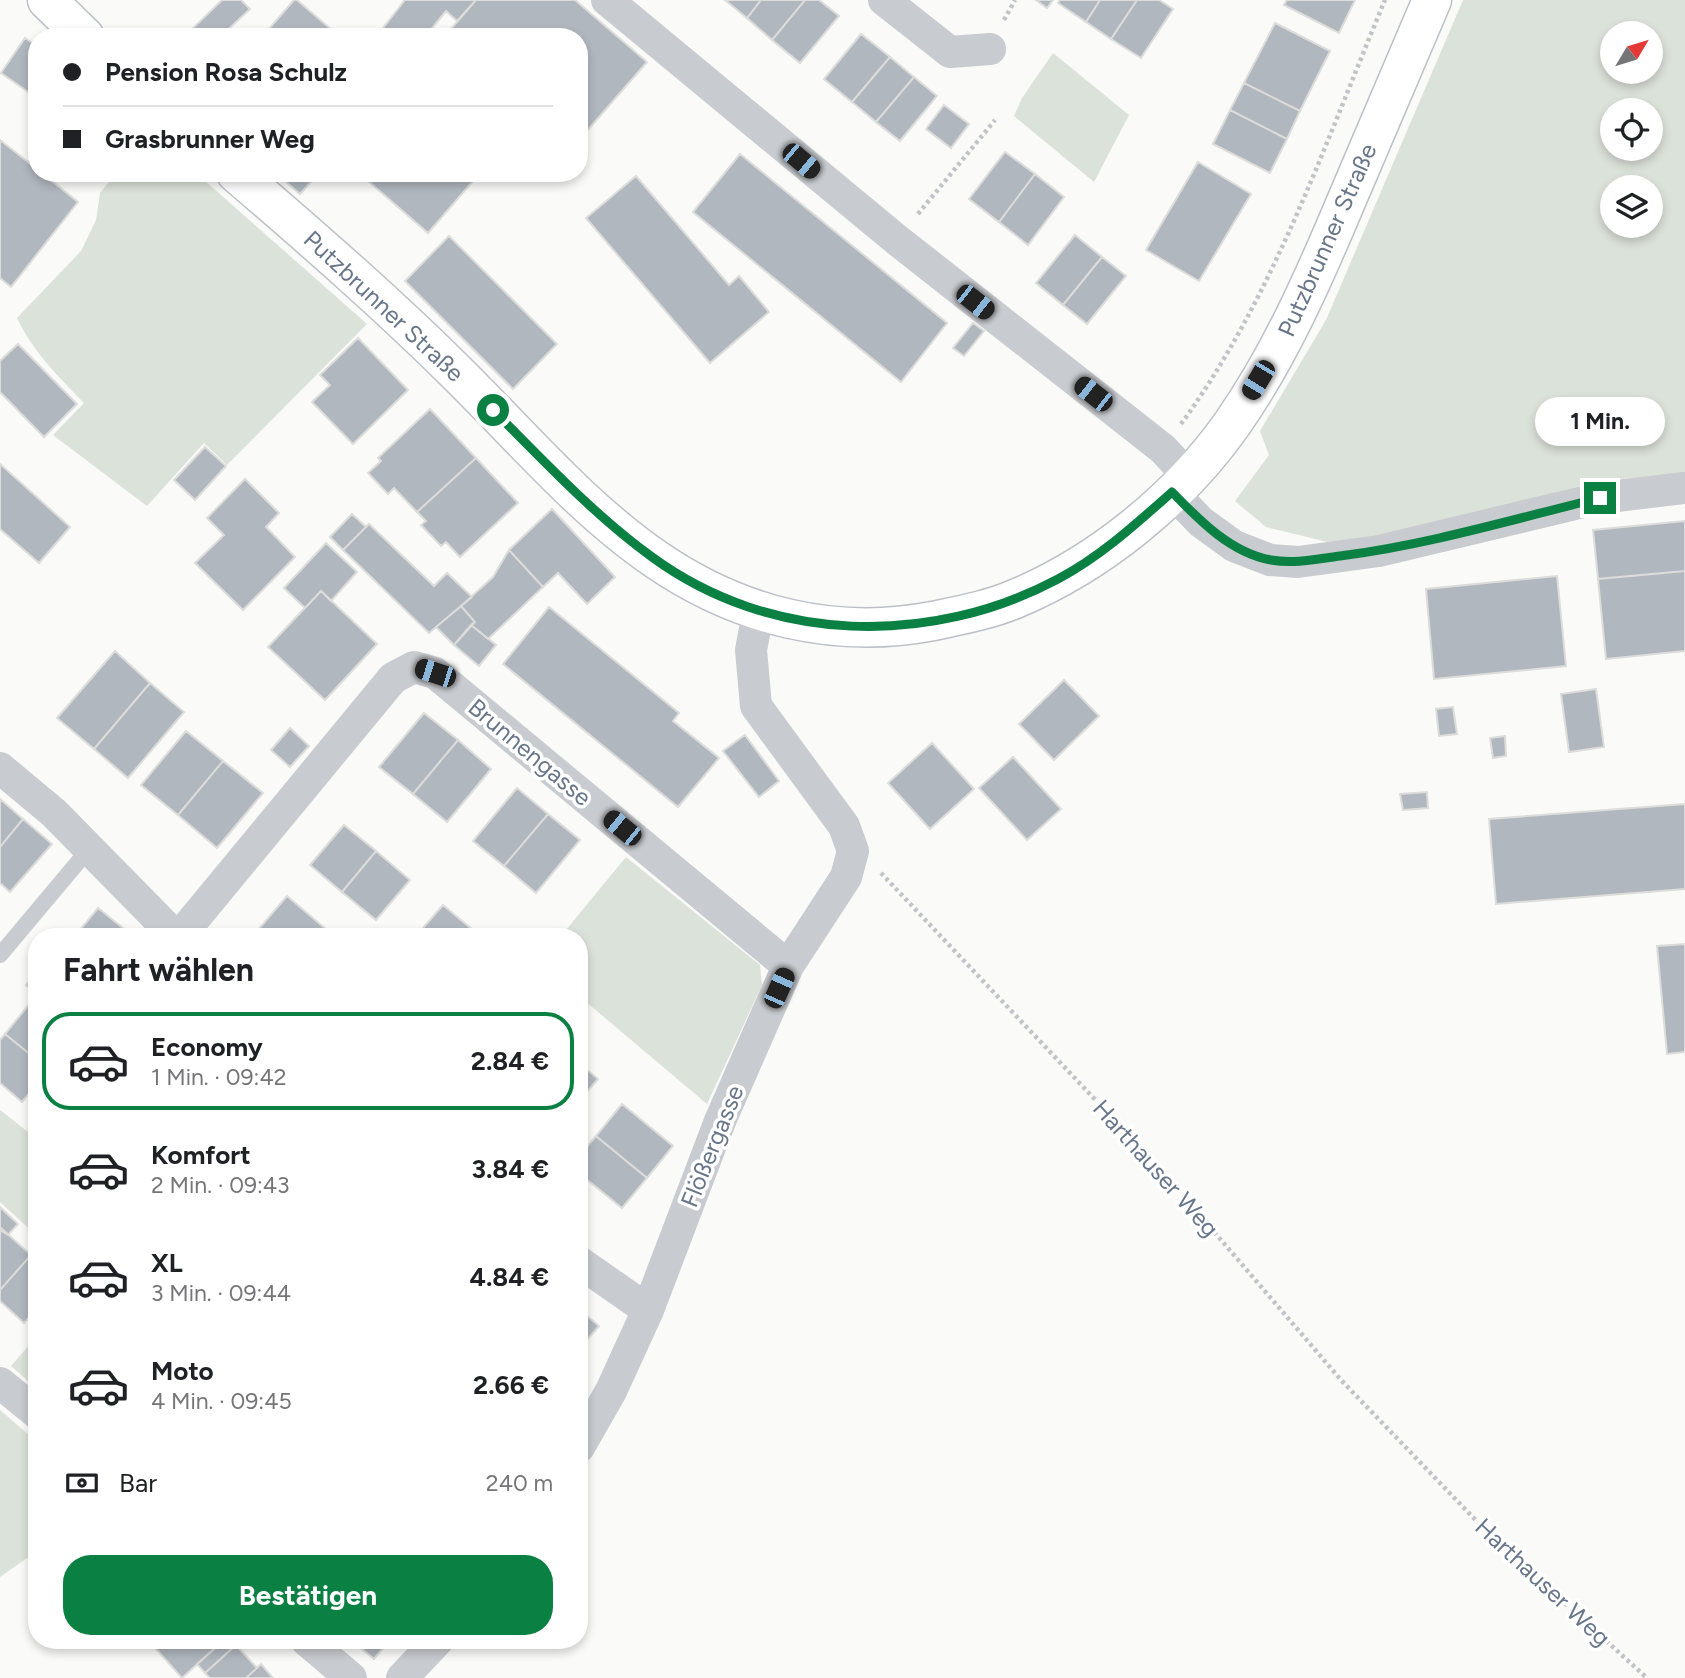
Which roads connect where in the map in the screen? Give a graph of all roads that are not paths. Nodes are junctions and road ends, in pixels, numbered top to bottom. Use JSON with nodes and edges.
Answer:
{"nodes":[{"id":1,"x":47,"y":0,"type":"edge"},
{"id":2,"x":607,"y":0,"type":"edge"},
{"id":3,"x":884,"y":0,"type":"edge"},
{"id":4,"x":1432,"y":0,"type":"edge"},
{"id":5,"x":76,"y":28,"type":"edge"},
{"id":6,"x":990,"y":49,"type":"dead end"},
{"id":7,"x":246,"y":182,"type":"edge"},
{"id":8,"x":1174,"y":472,"type":"junction"},
{"id":9,"x":1685,"y":488,"type":"edge"},
{"id":10,"x":758,"y":613,"type":"junction"},
{"id":11,"x":0,"y":768,"type":"edge"},
{"id":12,"x":89,"y":849,"type":"junction"},
{"id":13,"x":166,"y":928,"type":"edge"},
{"id":14,"x":187,"y":928,"type":"edge"},
{"id":15,"x":0,"y":955,"type":"edge"},
{"id":16,"x":788,"y":966,"type":"junction"},
{"id":17,"x":588,"y":1268,"type":"edge"},
{"id":18,"x":648,"y":1310,"type":"junction"},
{"id":19,"x":0,"y":1382,"type":"edge"},
{"id":20,"x":28,"y":1405,"type":"edge"},
{"id":21,"x":588,"y":1431,"type":"edge"},
{"id":22,"x":317,"y":1649,"type":"edge"},
{"id":23,"x":429,"y":1649,"type":"edge"},
{"id":24,"x":351,"y":1678,"type":"edge"},
{"id":25,"x":401,"y":1678,"type":"edge"}],
"edges":[{"from":1,"to":5,"type":"main road"},
{"from":2,"to":8,"type":"street"},
{"from":3,"to":6,"type":"street"},
{"from":4,"to":8,"type":"main road","name":"Putzbrunner Straße"},
{"from":7,"to":10,"type":"main road","name":"Putzbrunner Straße"},
{"from":8,"to":9,"type":"street"},
{"from":8,"to":10,"type":"main road","name":"Putzbrunner Straße"},
{"from":10,"to":16,"type":"street","name":"Flößergasse"},
{"from":11,"to":12,"type":"street"},
{"from":12,"to":13,"type":"street"},
{"from":12,"to":15,"type":"lane"},
{"from":14,"to":16,"type":"street","name":"Brunnengasse"},
{"from":16,"to":18,"type":"street","name":"Flößergasse"},
{"from":17,"to":18,"type":"street"},
{"from":18,"to":21,"type":"street","name":"Flößergasse"},
{"from":19,"to":20,"type":"street"},
{"from":22,"to":24,"type":"street"},
{"from":23,"to":25,"type":"street"}]}
